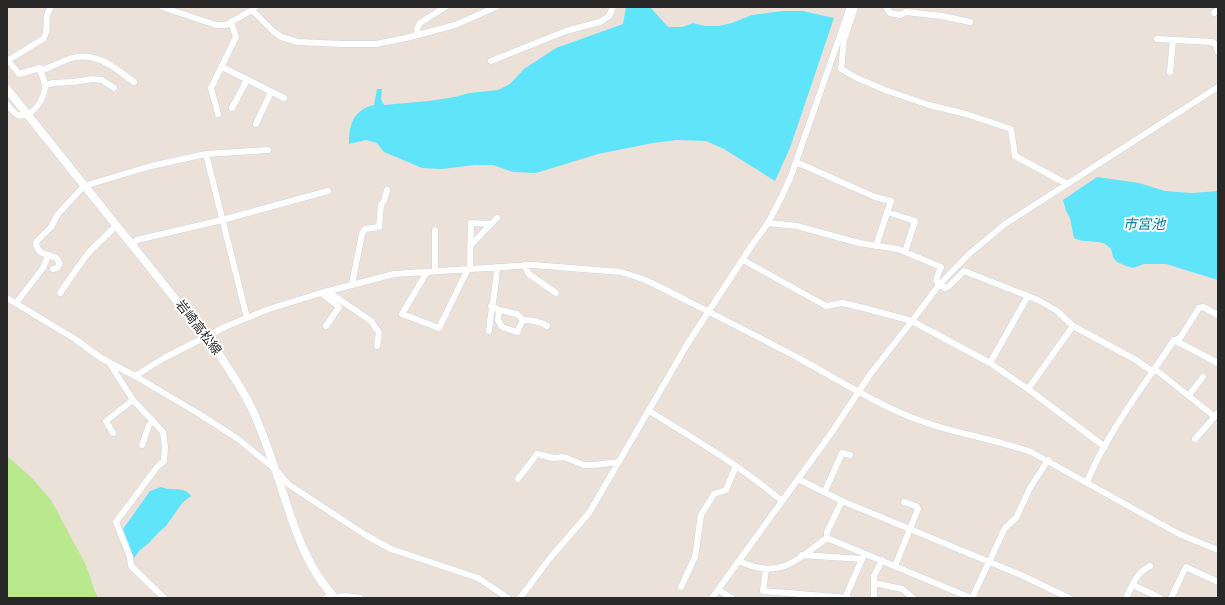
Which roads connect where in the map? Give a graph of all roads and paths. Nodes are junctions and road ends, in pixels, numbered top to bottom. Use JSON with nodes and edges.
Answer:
{"nodes":[{"id":1,"x":52,"y":7,"type":"edge"},
{"id":2,"x":162,"y":7,"type":"edge"},
{"id":3,"x":243,"y":7,"type":"edge"},
{"id":4,"x":445,"y":7,"type":"edge"},
{"id":5,"x":496,"y":7,"type":"edge"},
{"id":6,"x":613,"y":7,"type":"edge"},
{"id":7,"x":850,"y":7,"type":"edge"},
{"id":8,"x":855,"y":7,"type":"edge"},
{"id":9,"x":886,"y":7,"type":"edge"},
{"id":10,"x":254,"y":9,"type":"edge"},
{"id":11,"x":246,"y":14,"type":"junction"},
{"id":12,"x":231,"y":22,"type":"junction"},
{"id":13,"x":970,"y":22,"type":"dead end"},
{"id":14,"x":418,"y":35,"type":"junction"},
{"id":15,"x":1157,"y":39,"type":"dead end"},
{"id":16,"x":1173,"y":40,"type":"junction"},
{"id":17,"x":1218,"y":52,"type":"edge"},
{"id":18,"x":8,"y":60,"type":"edge"},
{"id":19,"x":491,"y":61,"type":"dead end"},
{"id":20,"x":222,"y":67,"type":"junction"},
{"id":21,"x":40,"y":71,"type":"junction"},
{"id":22,"x":1170,"y":72,"type":"dead end"},
{"id":23,"x":247,"y":80,"type":"junction"},
{"id":24,"x":134,"y":82,"type":"dead end"},
{"id":25,"x":46,"y":85,"type":"junction"},
{"id":26,"x":1218,"y":86,"type":"edge"},
{"id":27,"x":114,"y":88,"type":"dead end"},
{"id":28,"x":7,"y":89,"type":"edge"},
{"id":29,"x":271,"y":92,"type":"junction"},
{"id":30,"x":284,"y":98,"type":"dead end"},
{"id":31,"x":7,"y":104,"type":"edge"},
{"id":32,"x":232,"y":108,"type":"dead end"},
{"id":33,"x":27,"y":114,"type":"junction"},
{"id":34,"x":218,"y":114,"type":"dead end"},
{"id":35,"x":256,"y":124,"type":"dead end"},
{"id":36,"x":268,"y":150,"type":"dead end"},
{"id":37,"x":206,"y":154,"type":"junction"},
{"id":38,"x":796,"y":162,"type":"junction"},
{"id":39,"x":1066,"y":184,"type":"junction"},
{"id":40,"x":84,"y":186,"type":"junction"},
{"id":41,"x":387,"y":190,"type":"dead end"},
{"id":42,"x":328,"y":191,"type":"dead end"},
{"id":43,"x":887,"y":212,"type":"junction"},
{"id":44,"x":497,"y":218,"type":"dead end"},
{"id":45,"x":222,"y":220,"type":"junction"},
{"id":46,"x":768,"y":223,"type":"junction"},
{"id":47,"x":491,"y":224,"type":"junction"},
{"id":48,"x":116,"y":226,"type":"junction"},
{"id":49,"x":435,"y":230,"type":"dead end"},
{"id":50,"x":131,"y":245,"type":"junction"},
{"id":51,"x":470,"y":246,"type":"junction"},
{"id":52,"x":876,"y":246,"type":"junction"},
{"id":53,"x":905,"y":252,"type":"junction"},
{"id":54,"x":48,"y":256,"type":"junction"},
{"id":55,"x":743,"y":260,"type":"junction"},
{"id":56,"x":524,"y":265,"type":"junction"},
{"id":57,"x":497,"y":267,"type":"junction"},
{"id":58,"x":53,"y":269,"type":"dead end"},
{"id":59,"x":469,"y":269,"type":"junction"},
{"id":60,"x":436,"y":271,"type":"junction"},
{"id":61,"x":427,"y":272,"type":"junction"},
{"id":62,"x":352,"y":284,"type":"junction"},
{"id":63,"x":939,"y":285,"type":"junction"},
{"id":64,"x":324,"y":292,"type":"junction"},
{"id":65,"x":60,"y":293,"type":"dead end"},
{"id":66,"x":556,"y":293,"type":"dead end"},
{"id":67,"x":1028,"y":296,"type":"junction"},
{"id":68,"x":7,"y":298,"type":"edge"},
{"id":69,"x":16,"y":303,"type":"junction"},
{"id":70,"x":491,"y":306,"type":"junction"},
{"id":71,"x":499,"y":310,"type":"junction"},
{"id":72,"x":708,"y":312,"type":"junction"},
{"id":73,"x":1218,"y":316,"type":"edge"},
{"id":74,"x":248,"y":318,"type":"junction"},
{"id":75,"x":523,"y":320,"type":"junction"},
{"id":76,"x":912,"y":321,"type":"junction"},
{"id":77,"x":326,"y":326,"type":"dead end"},
{"id":78,"x":547,"y":326,"type":"dead end"},
{"id":79,"x":1073,"y":326,"type":"junction"},
{"id":80,"x":489,"y":331,"type":"dead end"},
{"id":81,"x":205,"y":337,"type":"junction"},
{"id":82,"x":1174,"y":340,"type":"junction"},
{"id":83,"x":377,"y":346,"type":"dead end"},
{"id":84,"x":109,"y":363,"type":"junction"},
{"id":85,"x":990,"y":363,"type":"junction"},
{"id":86,"x":1218,"y":363,"type":"edge"},
{"id":87,"x":1154,"y":371,"type":"junction"},
{"id":88,"x":135,"y":376,"type":"junction"},
{"id":89,"x":1203,"y":377,"type":"dead end"},
{"id":90,"x":1028,"y":389,"type":"junction"},
{"id":91,"x":858,"y":392,"type":"junction"},
{"id":92,"x":1189,"y":395,"type":"junction"},
{"id":93,"x":133,"y":400,"type":"junction"},
{"id":94,"x":649,"y":410,"type":"junction"},
{"id":95,"x":1216,"y":414,"type":"edge"},
{"id":96,"x":152,"y":421,"type":"junction"},
{"id":97,"x":113,"y":433,"type":"dead end"},
{"id":98,"x":1195,"y":439,"type":"dead end"},
{"id":99,"x":142,"y":445,"type":"dead end"},
{"id":100,"x":1105,"y":447,"type":"junction"},
{"id":101,"x":850,"y":455,"type":"dead end"},
{"id":102,"x":1048,"y":460,"type":"junction"},
{"id":103,"x":619,"y":462,"type":"junction"},
{"id":104,"x":736,"y":466,"type":"junction"},
{"id":105,"x":276,"y":470,"type":"junction"},
{"id":106,"x":518,"y":479,"type":"dead end"},
{"id":107,"x":798,"y":480,"type":"junction"},
{"id":108,"x":1087,"y":482,"type":"junction"},
{"id":109,"x":825,"y":491,"type":"junction"},
{"id":110,"x":782,"y":500,"type":"junction"},
{"id":111,"x":842,"y":500,"type":"junction"},
{"id":112,"x":904,"y":502,"type":"dead end"},
{"id":113,"x":911,"y":528,"type":"junction"},
{"id":114,"x":827,"y":538,"type":"junction"},
{"id":115,"x":1218,"y":550,"type":"edge"},
{"id":116,"x":802,"y":556,"type":"junction"},
{"id":117,"x":863,"y":556,"type":"junction"},
{"id":118,"x":882,"y":560,"type":"junction"},
{"id":119,"x":739,"y":561,"type":"junction"},
{"id":120,"x":989,"y":561,"type":"junction"},
{"id":121,"x":895,"y":566,"type":"junction"},
{"id":122,"x":1150,"y":566,"type":"dead end"},
{"id":123,"x":766,"y":569,"type":"junction"},
{"id":124,"x":1218,"y":582,"type":"edge"},
{"id":125,"x":874,"y":583,"type":"junction"},
{"id":126,"x":1133,"y":585,"type":"junction"},
{"id":127,"x":681,"y":587,"type":"dead end"},
{"id":128,"x":718,"y":590,"type":"junction"},
{"id":129,"x":331,"y":596,"type":"edge"},
{"id":130,"x":164,"y":598,"type":"edge"},
{"id":131,"x":360,"y":598,"type":"edge"},
{"id":132,"x":508,"y":598,"type":"edge"},
{"id":133,"x":520,"y":598,"type":"edge"},
{"id":134,"x":712,"y":598,"type":"edge"},
{"id":135,"x":732,"y":598,"type":"edge"},
{"id":136,"x":846,"y":598,"type":"edge"},
{"id":137,"x":874,"y":598,"type":"edge"},
{"id":138,"x":913,"y":598,"type":"edge"},
{"id":139,"x":971,"y":598,"type":"edge"},
{"id":140,"x":1069,"y":598,"type":"edge"},
{"id":141,"x":1126,"y":598,"type":"edge"},
{"id":142,"x":1160,"y":598,"type":"edge"},
{"id":143,"x":1171,"y":598,"type":"edge"}],
"edges":[{"from":1,"to":18,"type":"street"},
{"from":2,"to":12,"type":"street"},
{"from":3,"to":11,"type":"street"},
{"from":4,"to":14,"type":"street"},
{"from":5,"to":14,"type":"street"},
{"from":6,"to":19,"type":"street"},
{"from":7,"to":38,"type":"street"},
{"from":8,"to":39,"type":"street"},
{"from":9,"to":13,"type":"street"},
{"from":10,"to":11,"type":"street"},
{"from":10,"to":14,"type":"street"},
{"from":11,"to":12,"type":"street"},
{"from":12,"to":20,"type":"street"},
{"from":15,"to":16,"type":"street"},
{"from":16,"to":17,"type":"street"},
{"from":16,"to":22,"type":"street"},
{"from":18,"to":21,"type":"street"},
{"from":20,"to":23,"type":"street"},
{"from":20,"to":34,"type":"street"},
{"from":21,"to":24,"type":"street"},
{"from":21,"to":25,"type":"street"},
{"from":23,"to":29,"type":"street"},
{"from":23,"to":32,"type":"street"},
{"from":25,"to":27,"type":"street"},
{"from":25,"to":33,"type":"street"},
{"from":26,"to":39,"type":"street"},
{"from":28,"to":33,"type":"main road","name":"岩崎高松線"},
{"from":29,"to":30,"type":"street"},
{"from":29,"to":35,"type":"street"},
{"from":31,"to":33,"type":"street"},
{"from":33,"to":40,"type":"main road","name":"岩崎高松線"},
{"from":36,"to":37,"type":"street"},
{"from":37,"to":40,"type":"street"},
{"from":37,"to":45,"type":"street"},
{"from":38,"to":43,"type":"street"},
{"from":38,"to":46,"type":"street"},
{"from":39,"to":63,"type":"street"},
{"from":40,"to":48,"type":"main road","name":"岩崎高松線"},
{"from":40,"to":54,"type":"street"},
{"from":41,"to":62,"type":"street"},
{"from":42,"to":45,"type":"street"},
{"from":43,"to":52,"type":"street"},
{"from":43,"to":53,"type":"street"},
{"from":44,"to":47,"type":"street"},
{"from":45,"to":50,"type":"street"},
{"from":45,"to":74,"type":"street"},
{"from":46,"to":52,"type":"street"},
{"from":46,"to":55,"type":"street"},
{"from":47,"to":51,"type":"street"},
{"from":47,"to":51,"type":"street"},
{"from":48,"to":50,"type":"main road","name":"岩崎高松線"},
{"from":48,"to":65,"type":"street"},
{"from":49,"to":60,"type":"street"},
{"from":50,"to":81,"type":"main road","name":"岩崎高松線"},
{"from":51,"to":59,"type":"street"},
{"from":52,"to":53,"type":"street"},
{"from":53,"to":63,"type":"street"},
{"from":54,"to":58,"type":"street"},
{"from":54,"to":69,"type":"street"},
{"from":55,"to":72,"type":"street"},
{"from":55,"to":76,"type":"street"},
{"from":56,"to":57,"type":"street"},
{"from":56,"to":66,"type":"street"},
{"from":56,"to":72,"type":"street"},
{"from":57,"to":59,"type":"street"},
{"from":57,"to":70,"type":"street"},
{"from":59,"to":60,"type":"street"},
{"from":59,"to":61,"type":"street"},
{"from":60,"to":61,"type":"street"},
{"from":61,"to":62,"type":"street"},
{"from":62,"to":64,"type":"street"},
{"from":63,"to":67,"type":"street"},
{"from":63,"to":76,"type":"street"},
{"from":64,"to":74,"type":"street"},
{"from":64,"to":77,"type":"street"},
{"from":64,"to":83,"type":"street"},
{"from":67,"to":79,"type":"street"},
{"from":67,"to":85,"type":"street"},
{"from":68,"to":69,"type":"street"},
{"from":69,"to":84,"type":"street"},
{"from":70,"to":71,"type":"street"},
{"from":70,"to":80,"type":"street"},
{"from":71,"to":75,"type":"street"},
{"from":71,"to":75,"type":"street"},
{"from":72,"to":91,"type":"street"},
{"from":72,"to":94,"type":"street"},
{"from":73,"to":82,"type":"street"},
{"from":74,"to":81,"type":"street"},
{"from":75,"to":78,"type":"street"},
{"from":76,"to":85,"type":"street"},
{"from":76,"to":91,"type":"street"},
{"from":79,"to":87,"type":"street"},
{"from":79,"to":90,"type":"street"},
{"from":81,"to":88,"type":"street"},
{"from":81,"to":105,"type":"main road","name":"岩崎高松線"},
{"from":82,"to":86,"type":"street"},
{"from":82,"to":87,"type":"street"},
{"from":84,"to":88,"type":"street"},
{"from":84,"to":93,"type":"street"},
{"from":85,"to":90,"type":"street"},
{"from":87,"to":92,"type":"street"},
{"from":87,"to":100,"type":"street"},
{"from":88,"to":105,"type":"street"},
{"from":89,"to":92,"type":"street"},
{"from":90,"to":100,"type":"street"},
{"from":91,"to":102,"type":"street"},
{"from":91,"to":107,"type":"street"},
{"from":92,"to":95,"type":"street"},
{"from":93,"to":96,"type":"street"},
{"from":93,"to":97,"type":"street"},
{"from":94,"to":103,"type":"street"},
{"from":94,"to":104,"type":"street"},
{"from":95,"to":98,"type":"street"},
{"from":96,"to":99,"type":"street"},
{"from":96,"to":130,"type":"street"},
{"from":100,"to":108,"type":"street"},
{"from":101,"to":109,"type":"street"},
{"from":102,"to":108,"type":"street"},
{"from":102,"to":120,"type":"street"},
{"from":103,"to":106,"type":"street"},
{"from":103,"to":133,"type":"street"},
{"from":104,"to":110,"type":"street"},
{"from":104,"to":127,"type":"street"},
{"from":105,"to":129,"type":"main road","name":"岩崎高松線"},
{"from":105,"to":132,"type":"street"},
{"from":107,"to":109,"type":"street"},
{"from":107,"to":110,"type":"street"},
{"from":108,"to":115,"type":"street"},
{"from":109,"to":111,"type":"street"},
{"from":110,"to":119,"type":"street"},
{"from":111,"to":113,"type":"street"},
{"from":111,"to":114,"type":"street"},
{"from":112,"to":113,"type":"street"},
{"from":113,"to":120,"type":"street"},
{"from":113,"to":121,"type":"street"},
{"from":114,"to":116,"type":"street"},
{"from":114,"to":117,"type":"street"},
{"from":116,"to":117,"type":"street"},
{"from":116,"to":123,"type":"street"},
{"from":117,"to":118,"type":"street"},
{"from":117,"to":136,"type":"street"},
{"from":118,"to":121,"type":"street"},
{"from":118,"to":125,"type":"street"},
{"from":119,"to":123,"type":"street"},
{"from":119,"to":128,"type":"street"},
{"from":120,"to":139,"type":"street"},
{"from":120,"to":140,"type":"street"},
{"from":121,"to":139,"type":"street"},
{"from":122,"to":126,"type":"street"},
{"from":123,"to":136,"type":"street"},
{"from":124,"to":143,"type":"street"},
{"from":125,"to":137,"type":"street"},
{"from":125,"to":138,"type":"street"},
{"from":126,"to":141,"type":"street"},
{"from":126,"to":142,"type":"street"},
{"from":128,"to":134,"type":"street"},
{"from":128,"to":135,"type":"street"},
{"from":129,"to":131,"type":"street"}]}
